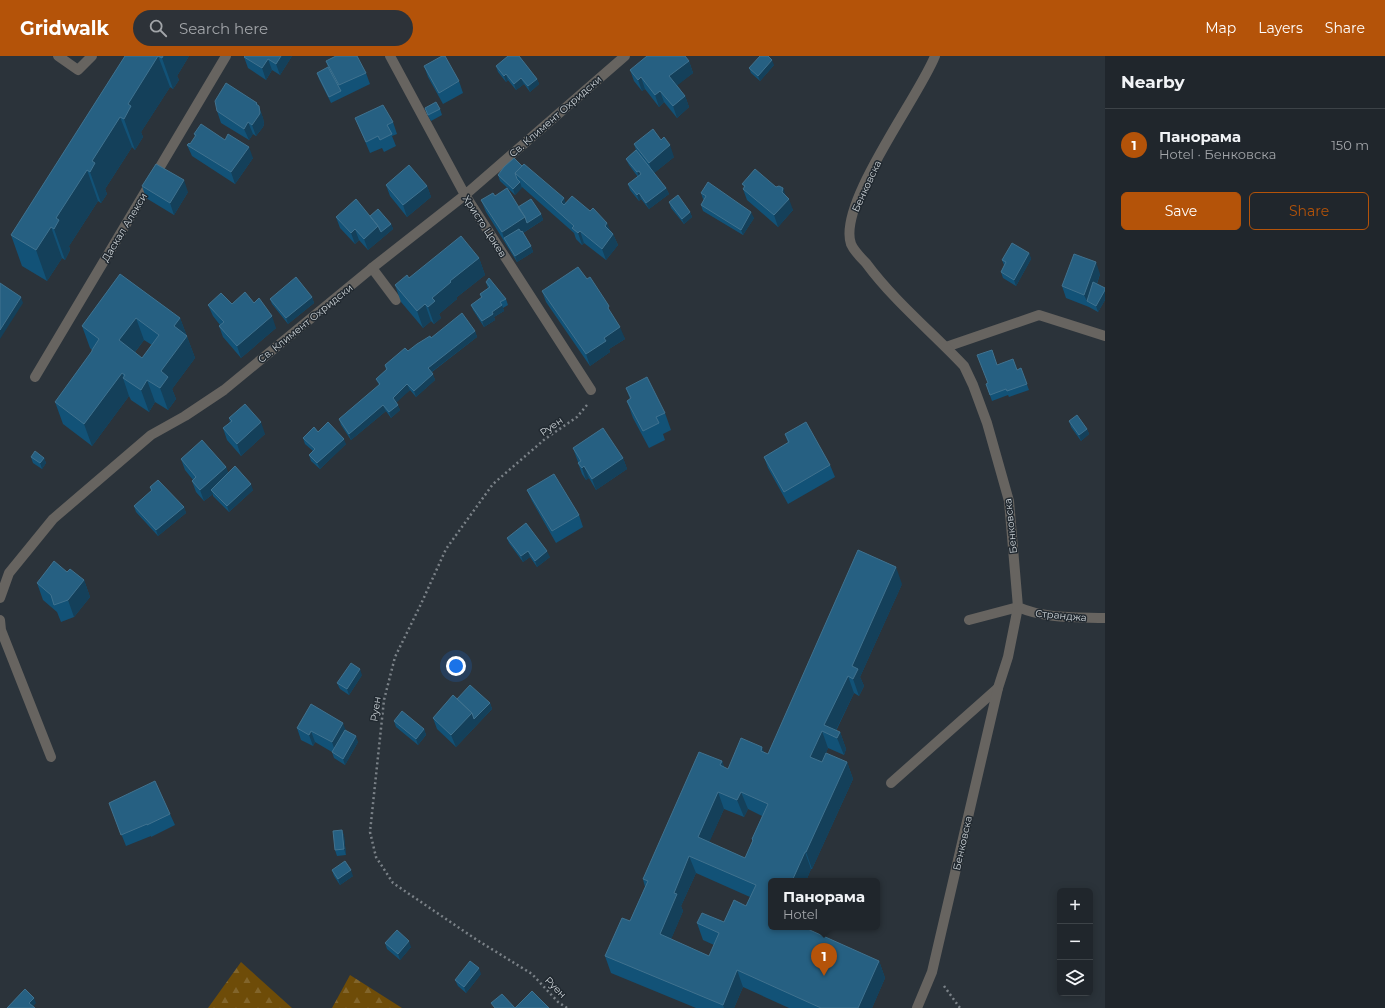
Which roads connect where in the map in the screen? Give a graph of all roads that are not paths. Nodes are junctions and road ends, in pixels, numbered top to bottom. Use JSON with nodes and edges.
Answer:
{"nodes":[{"id":1,"x":58,"y":56,"type":"edge"},
{"id":2,"x":92,"y":56,"type":"edge"},
{"id":3,"x":226,"y":56,"type":"edge"},
{"id":4,"x":390,"y":56,"type":"edge"},
{"id":5,"x":624,"y":56,"type":"edge"},
{"id":6,"x":935,"y":56,"type":"edge"},
{"id":7,"x":465,"y":195,"type":"junction"},
{"id":8,"x":372,"y":268,"type":"junction"},
{"id":9,"x":396,"y":300,"type":"edge"},
{"id":10,"x":1105,"y":336,"type":"edge"},
{"id":11,"x":946,"y":347,"type":"junction"},
{"id":12,"x":35,"y":377,"type":"dead end"},
{"id":13,"x":591,"y":390,"type":"road end"},
{"id":14,"x":0,"y":598,"type":"edge"},
{"id":15,"x":1018,"y":607,"type":"junction"},
{"id":16,"x":1105,"y":618,"type":"edge"},
{"id":17,"x":0,"y":620,"type":"edge"},
{"id":18,"x":970,"y":620,"type":"dead end"},
{"id":19,"x":998,"y":688,"type":"junction"},
{"id":20,"x":51,"y":757,"type":"dead end"},
{"id":21,"x":891,"y":783,"type":"dead end"},
{"id":22,"x":916,"y":1008,"type":"edge"}],
"edges":[{"from":1,"to":2,"type":"street"},
{"from":3,"to":12,"type":"street","name":"Даскал Алекси"},
{"from":4,"to":7,"type":"street","name":"Христо Цокев"},
{"from":5,"to":7,"type":"street","name":"Св. Климент Охридски"},
{"from":6,"to":11,"type":"street","name":"Бенковска"},
{"from":7,"to":8,"type":"street","name":"Св. Климент Охридски"},
{"from":7,"to":13,"type":"street","name":"Христо Цокев"},
{"from":8,"to":9,"type":"street"},
{"from":8,"to":14,"type":"street","name":"Св. Климент Охридски"},
{"from":10,"to":11,"type":"street"},
{"from":11,"to":15,"type":"street","name":"Бенковска"},
{"from":15,"to":16,"type":"street","name":"Странджа"},
{"from":15,"to":18,"type":"street"},
{"from":15,"to":19,"type":"street","name":"Бенковска"},
{"from":17,"to":20,"type":"street"},
{"from":19,"to":21,"type":"street"},
{"from":19,"to":22,"type":"street","name":"Бенковска"}]}
